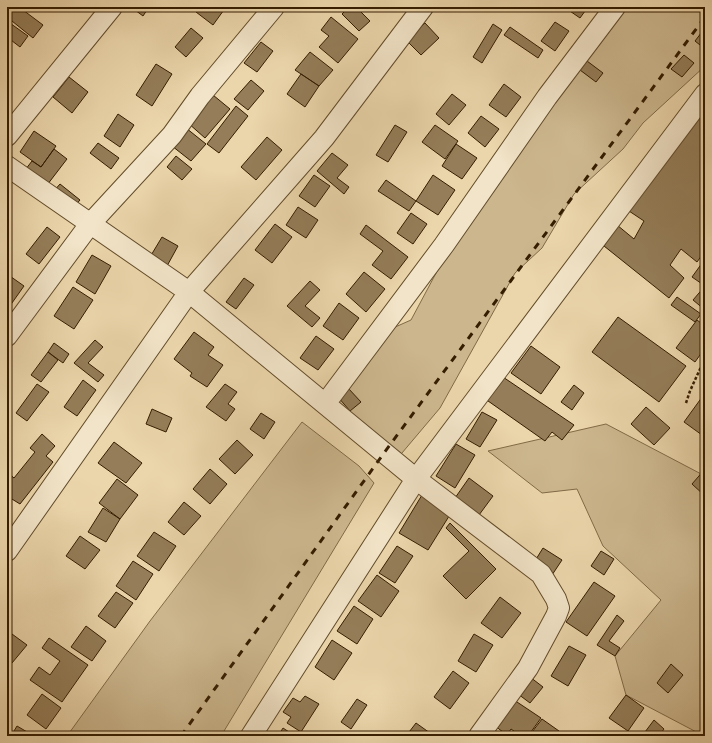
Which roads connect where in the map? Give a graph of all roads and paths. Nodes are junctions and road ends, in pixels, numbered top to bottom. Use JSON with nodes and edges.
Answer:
{"nodes":[{"id":1,"x":112,"y":7,"type":"edge"},
{"id":2,"x":274,"y":7,"type":"edge"},
{"id":3,"x":423,"y":7,"type":"edge"},
{"id":4,"x":615,"y":7,"type":"edge"},
{"id":5,"x":705,"y":94,"type":"edge"},
{"id":6,"x":7,"y":136,"type":"edge"},
{"id":7,"x":7,"y":166,"type":"edge"},
{"id":8,"x":90,"y":224,"type":"junction"},
{"id":9,"x":189,"y":292,"type":"junction"},
{"id":10,"x":7,"y":336,"type":"edge"},
{"id":11,"x":705,"y":358,"type":"edge"},
{"id":12,"x":686,"y":403,"type":"dead end"},
{"id":13,"x":324,"y":404,"type":"junction"},
{"id":14,"x":416,"y":479,"type":"junction"},
{"id":15,"x":7,"y":551,"type":"edge"},
{"id":16,"x":251,"y":736,"type":"edge"},
{"id":17,"x":479,"y":736,"type":"edge"}],
"edges":[{"from":1,"to":6,"type":"street"},
{"from":2,"to":8,"type":"street"},
{"from":3,"to":9,"type":"street"},
{"from":4,"to":13,"type":"street"},
{"from":5,"to":14,"type":"street"},
{"from":7,"to":8,"type":"street"},
{"from":8,"to":9,"type":"street"},
{"from":8,"to":10,"type":"street"},
{"from":9,"to":13,"type":"street"},
{"from":9,"to":15,"type":"street"},
{"from":11,"to":12,"type":"path"},
{"from":13,"to":14,"type":"street"},
{"from":14,"to":16,"type":"street"},
{"from":14,"to":17,"type":"street"}]}
